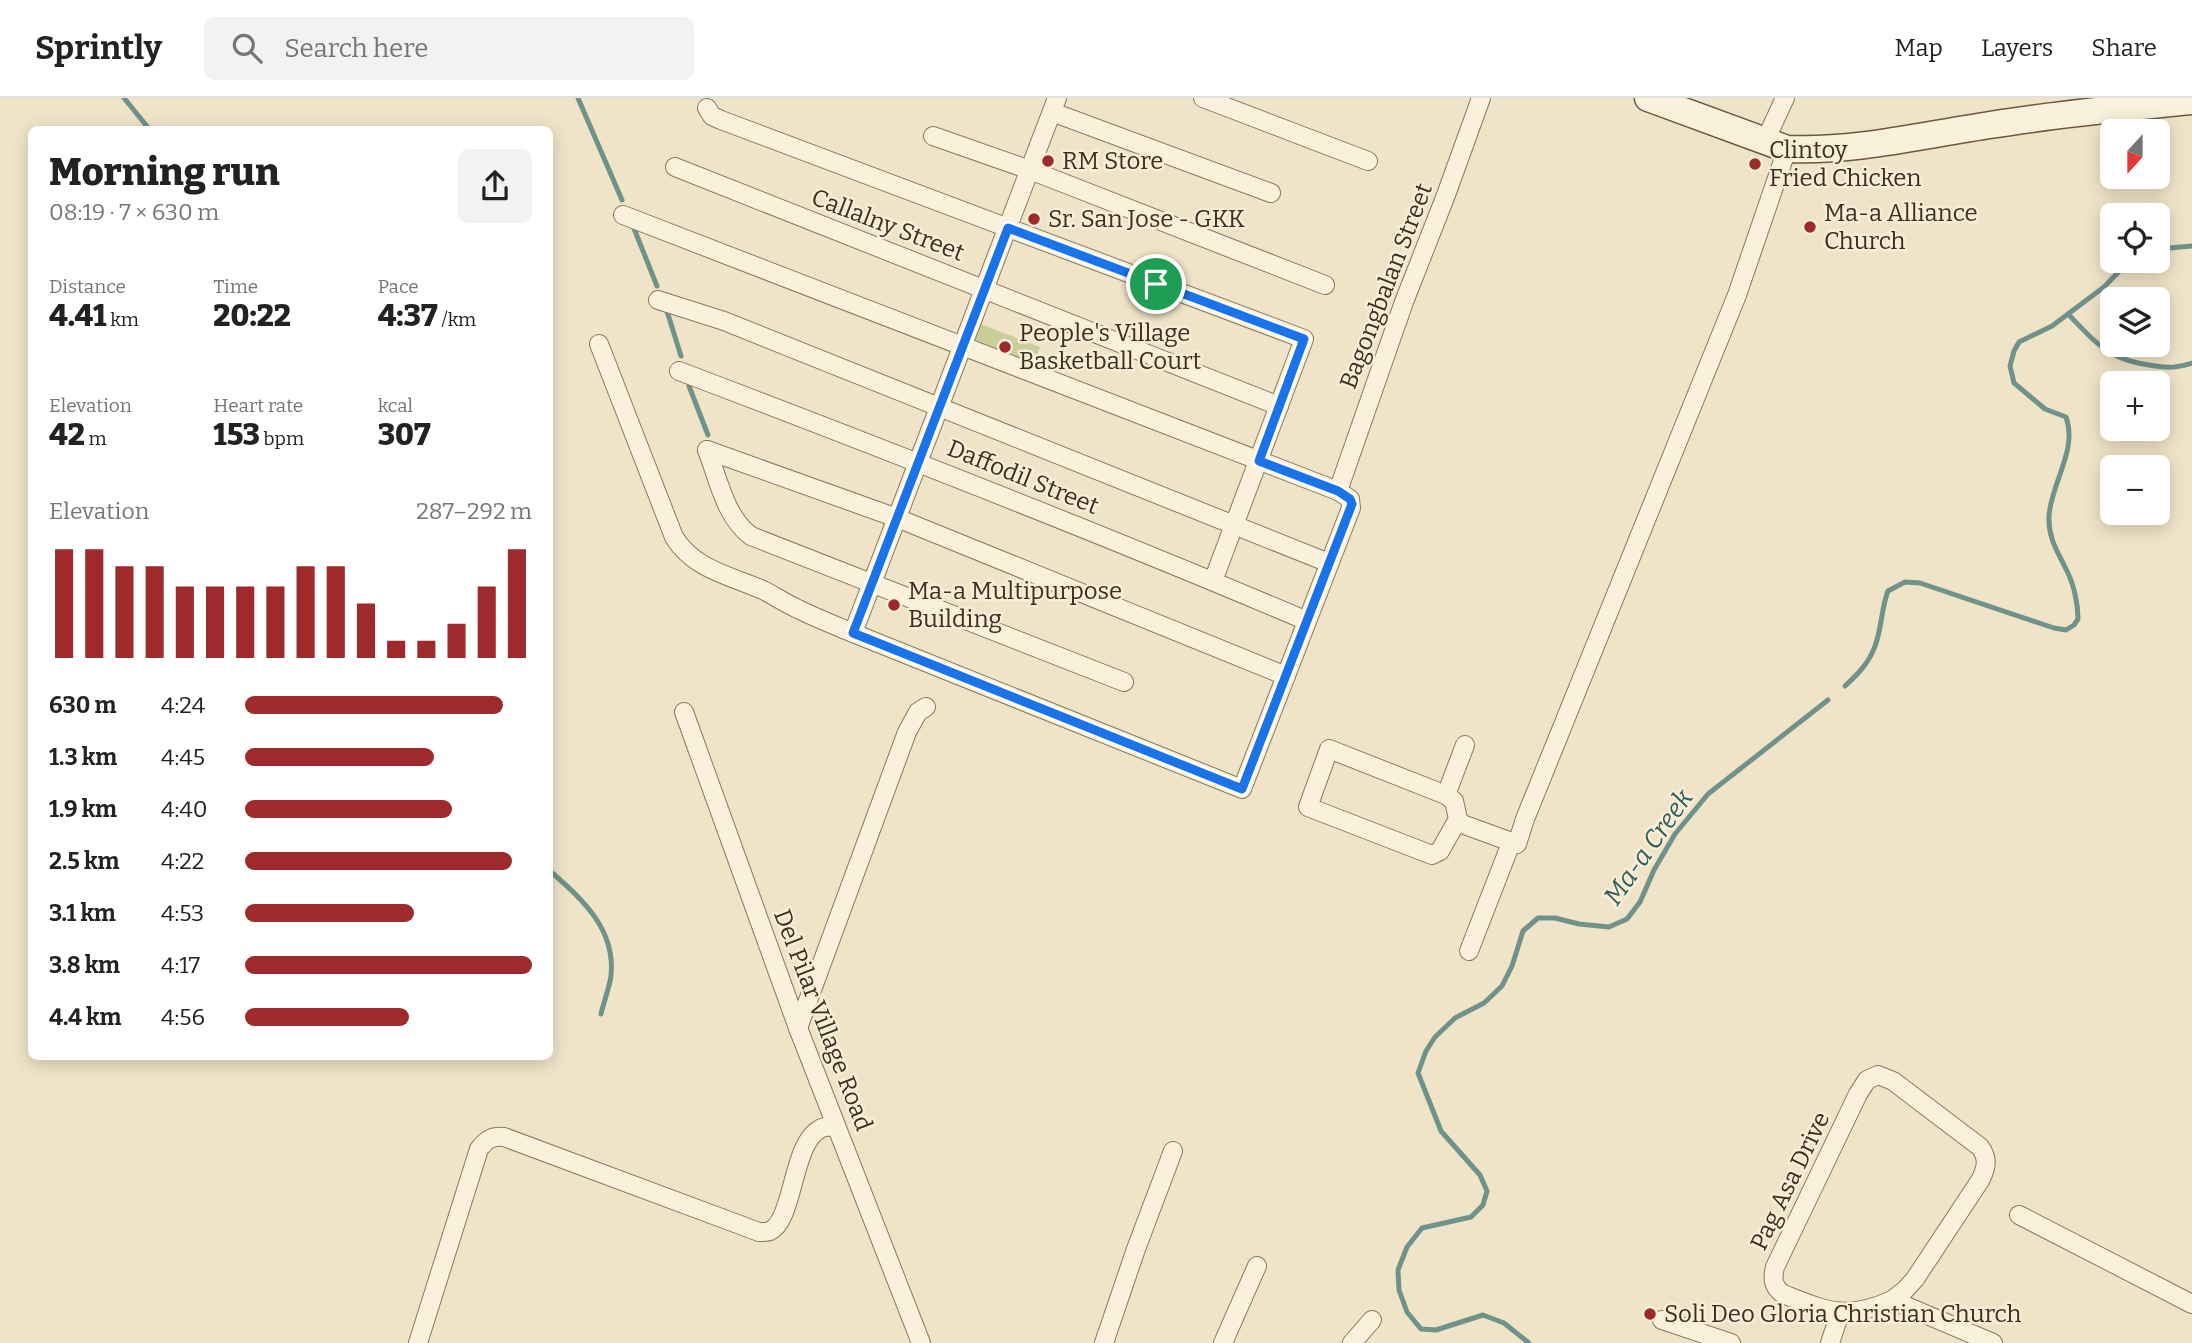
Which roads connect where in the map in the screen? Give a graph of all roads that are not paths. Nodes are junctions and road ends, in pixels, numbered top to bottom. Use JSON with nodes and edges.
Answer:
{"nodes":[{"id":1,"x":1203,"y":98,"type":"edge"},
{"id":2,"x":1481,"y":98,"type":"edge"},
{"id":3,"x":1648,"y":98,"type":"edge"},
{"id":4,"x":1785,"y":98,"type":"edge"},
{"id":5,"x":2192,"y":101,"type":"edge"},
{"id":6,"x":1054,"y":105,"type":"edge"},
{"id":7,"x":707,"y":108,"type":"dead end"},
{"id":8,"x":933,"y":136,"type":"dead end"},
{"id":9,"x":1776,"y":145,"type":"junction"},
{"id":10,"x":1367,"y":161,"type":"dead end"},
{"id":11,"x":675,"y":167,"type":"dead end"},
{"id":12,"x":1030,"y":170,"type":"junction"},
{"id":13,"x":1271,"y":193,"type":"dead end"},
{"id":14,"x":623,"y":215,"type":"dead end"},
{"id":15,"x":1008,"y":228,"type":"junction"},
{"id":16,"x":1325,"y":285,"type":"dead end"},
{"id":17,"x":984,"y":288,"type":"junction"},
{"id":18,"x":658,"y":300,"type":"dead end"},
{"id":19,"x":599,"y":344,"type":"dead end"},
{"id":20,"x":962,"y":346,"type":"junction"},
{"id":21,"x":680,"y":371,"type":"dead end"},
{"id":22,"x":939,"y":406,"type":"junction"},
{"id":23,"x":1279,"y":406,"type":"junction"},
{"id":24,"x":918,"y":461,"type":"junction"},
{"id":25,"x":1259,"y":461,"type":"junction"},
{"id":26,"x":1338,"y":491,"type":"junction"},
{"id":27,"x":897,"y":518,"type":"junction"},
{"id":28,"x":1235,"y":524,"type":"junction"},
{"id":29,"x":1329,"y":563,"type":"junction"},
{"id":30,"x":1213,"y":581,"type":"junction"},
{"id":31,"x":872,"y":582,"type":"junction"},
{"id":32,"x":1307,"y":621,"type":"junction"},
{"id":33,"x":853,"y":633,"type":"junction"},
{"id":34,"x":1286,"y":676,"type":"junction"},
{"id":35,"x":1124,"y":682,"type":"dead end"},
{"id":36,"x":926,"y":707,"type":"dead end"},
{"id":37,"x":684,"y":712,"type":"dead end"},
{"id":38,"x":1465,"y":745,"type":"dead end"},
{"id":39,"x":1446,"y":795,"type":"junction"},
{"id":40,"x":1458,"y":819,"type":"junction"},
{"id":41,"x":1511,"y":843,"type":"junction"},
{"id":42,"x":1469,"y":951,"type":"dead end"},
{"id":43,"x":798,"y":1028,"type":"junction"},
{"id":44,"x":836,"y":1126,"type":"junction"},
{"id":45,"x":1172,"y":1151,"type":"dead end"},
{"id":46,"x":2019,"y":1215,"type":"dead end"},
{"id":47,"x":1257,"y":1266,"type":"dead end"},
{"id":48,"x":1892,"y":1300,"type":"junction"},
{"id":49,"x":2192,"y":1304,"type":"edge"},
{"id":50,"x":1840,"y":1313,"type":"junction"},
{"id":51,"x":1372,"y":1320,"type":"dead end"},
{"id":52,"x":1662,"y":1320,"type":"dead end"},
{"id":53,"x":418,"y":1343,"type":"edge"},
{"id":54,"x":921,"y":1343,"type":"edge"},
{"id":55,"x":1104,"y":1343,"type":"edge"},
{"id":56,"x":1223,"y":1343,"type":"edge"},
{"id":57,"x":1352,"y":1343,"type":"edge"},
{"id":58,"x":1731,"y":1343,"type":"edge"},
{"id":59,"x":1830,"y":1343,"type":"edge"},
{"id":60,"x":1993,"y":1343,"type":"edge"}],
"edges":[{"from":1,"to":10,"type":"street"},
{"from":2,"to":26,"type":"street","name":"Bagongbalan Street"},
{"from":3,"to":9,"type":"street"},
{"from":4,"to":9,"type":"street"},
{"from":5,"to":9,"type":"street"},
{"from":6,"to":12,"type":"street"},
{"from":6,"to":13,"type":"street"},
{"from":7,"to":15,"type":"street"},
{"from":8,"to":12,"type":"street"},
{"from":9,"to":41,"type":"street"},
{"from":11,"to":17,"type":"street","name":"Callalny Street"},
{"from":12,"to":15,"type":"street"},
{"from":12,"to":16,"type":"street"},
{"from":14,"to":20,"type":"street"},
{"from":15,"to":17,"type":"street"},
{"from":15,"to":23,"type":"street"},
{"from":17,"to":20,"type":"street"},
{"from":17,"to":23,"type":"street","name":"Callalny Street"},
{"from":18,"to":22,"type":"street"},
{"from":19,"to":33,"type":"street"},
{"from":20,"to":22,"type":"street"},
{"from":20,"to":25,"type":"street"},
{"from":21,"to":24,"type":"street","name":"Daffodil Street"},
{"from":22,"to":24,"type":"street"},
{"from":22,"to":28,"type":"street"},
{"from":23,"to":25,"type":"street"},
{"from":24,"to":27,"type":"street"},
{"from":24,"to":30,"type":"street","name":"Daffodil Street"},
{"from":25,"to":26,"type":"street"},
{"from":25,"to":28,"type":"street"},
{"from":26,"to":29,"type":"street"},
{"from":27,"to":31,"type":"street"},
{"from":27,"to":31,"type":"street"},
{"from":27,"to":34,"type":"street"},
{"from":28,"to":29,"type":"street"},
{"from":28,"to":30,"type":"street"},
{"from":29,"to":32,"type":"street"},
{"from":30,"to":32,"type":"street","name":"Daffodil Street"},
{"from":31,"to":33,"type":"street"},
{"from":31,"to":35,"type":"street"},
{"from":32,"to":34,"type":"street"},
{"from":33,"to":34,"type":"street"},
{"from":36,"to":43,"type":"street"},
{"from":37,"to":43,"type":"street","name":"Del Pilar Village Road"},
{"from":38,"to":39,"type":"street"},
{"from":39,"to":40,"type":"street"},
{"from":39,"to":40,"type":"street"},
{"from":40,"to":41,"type":"street"},
{"from":41,"to":42,"type":"street"},
{"from":43,"to":44,"type":"street","name":"Del Pilar Village Road"},
{"from":44,"to":53,"type":"street"},
{"from":44,"to":54,"type":"street","name":"Del Pilar Village Road"},
{"from":45,"to":55,"type":"street"},
{"from":46,"to":49,"type":"street"},
{"from":47,"to":56,"type":"street"},
{"from":48,"to":50,"type":"street","name":"Pag Asa Drive"},
{"from":48,"to":50,"type":"street","name":"Pag Asa Drive"},
{"from":48,"to":60,"type":"street"},
{"from":50,"to":59,"type":"street"},
{"from":51,"to":57,"type":"street"},
{"from":52,"to":58,"type":"street"}]}
